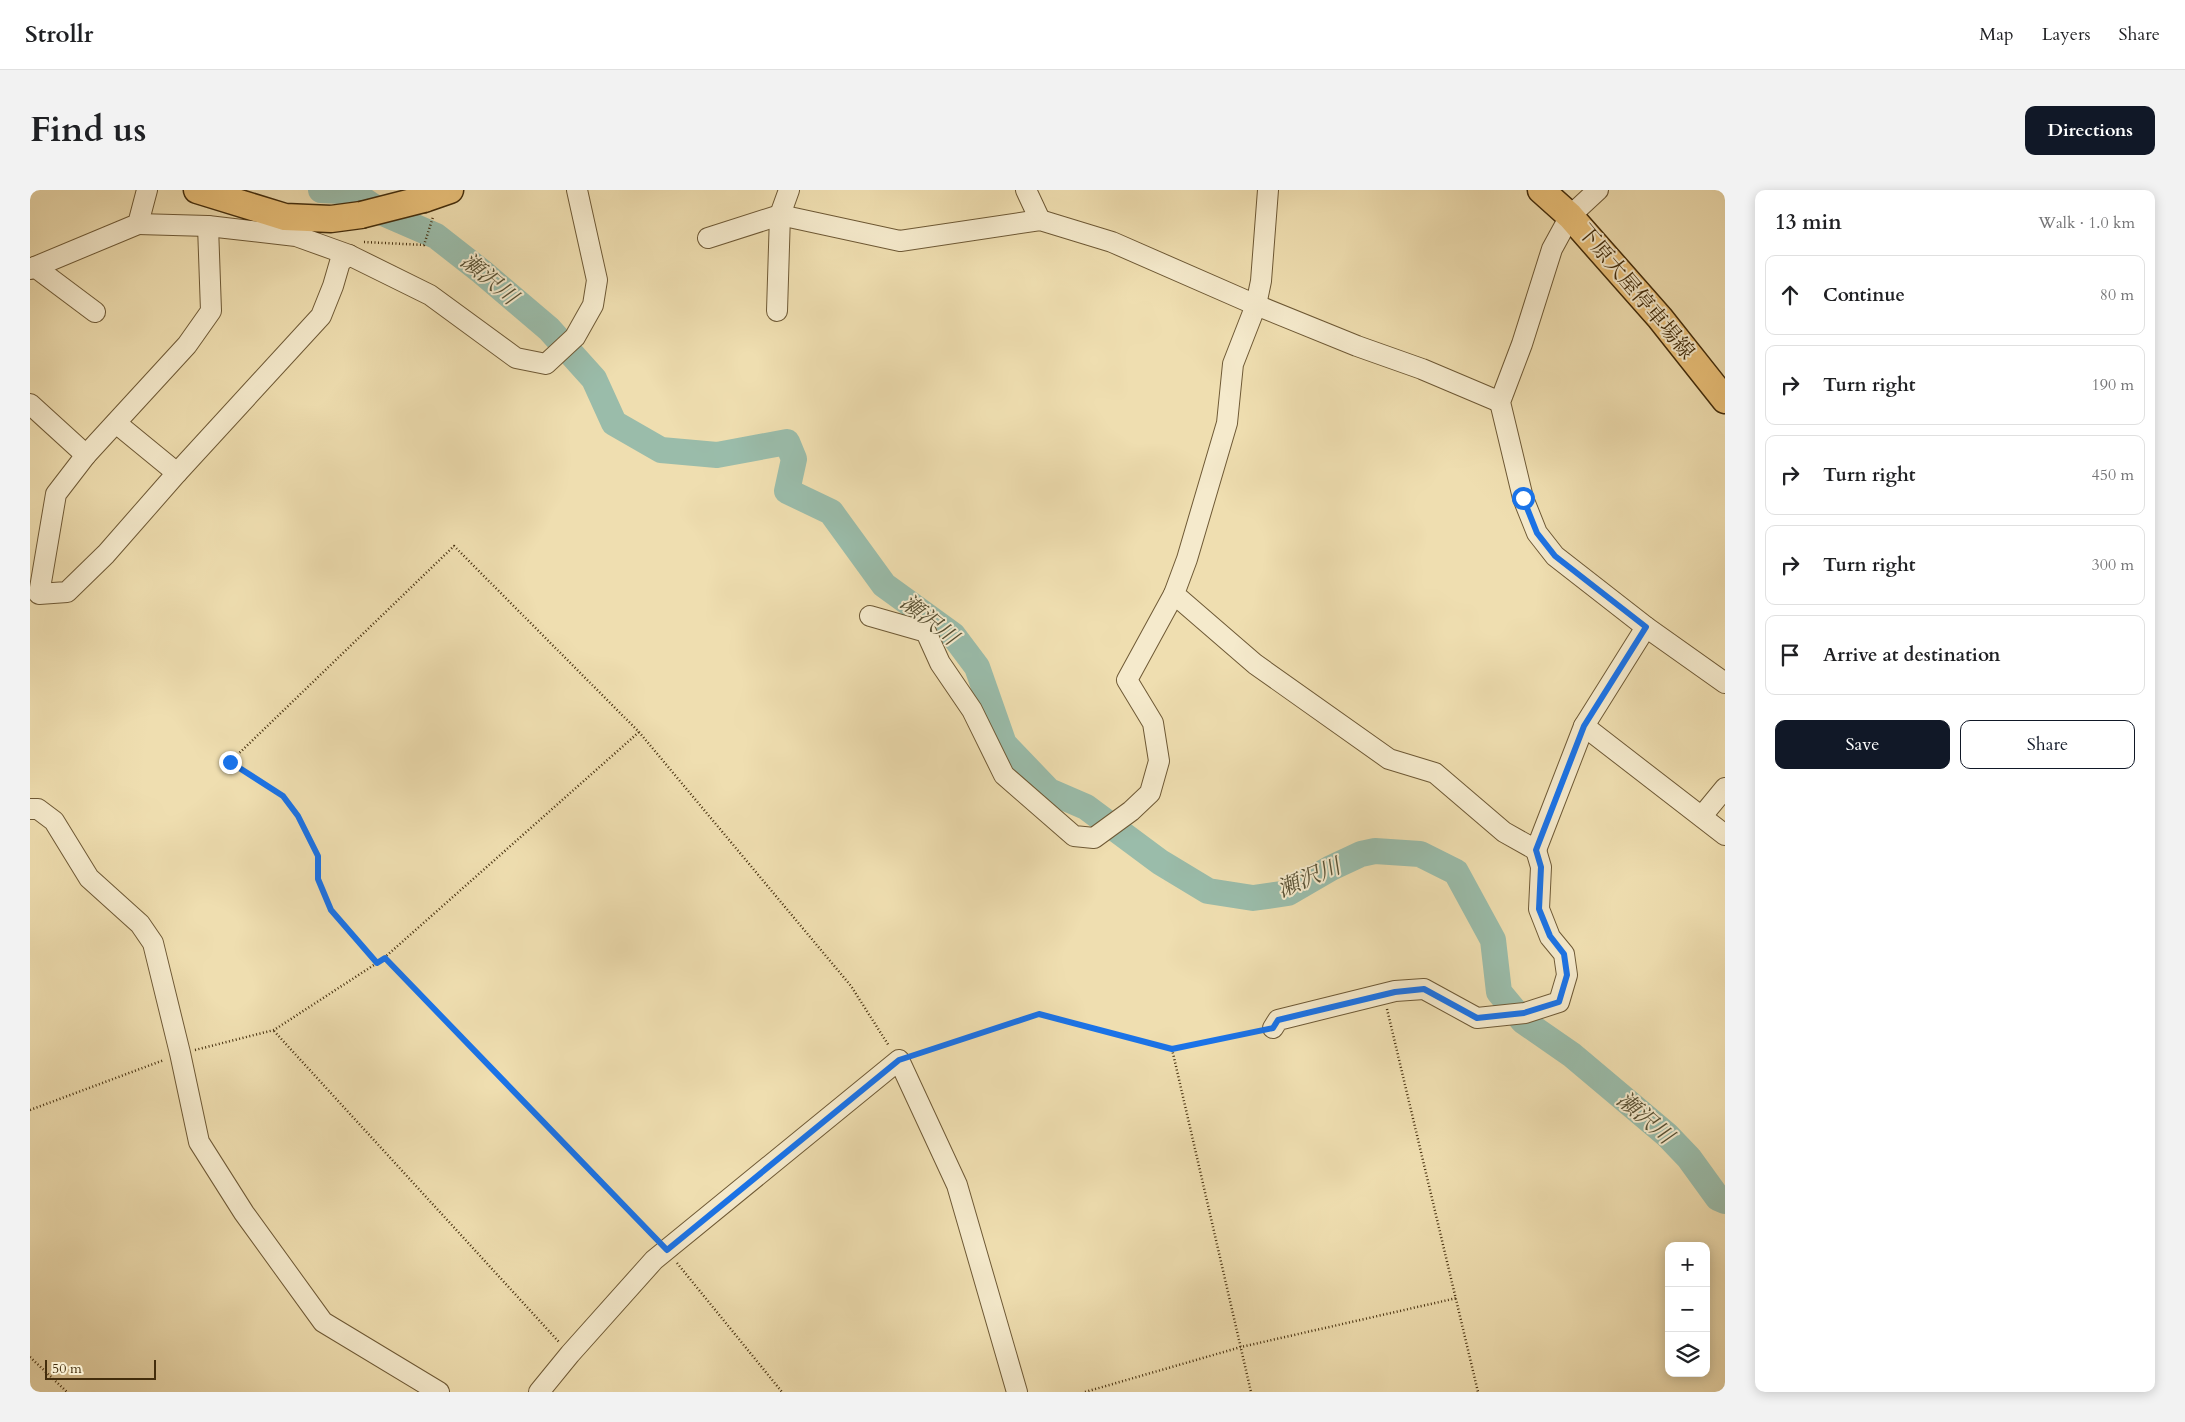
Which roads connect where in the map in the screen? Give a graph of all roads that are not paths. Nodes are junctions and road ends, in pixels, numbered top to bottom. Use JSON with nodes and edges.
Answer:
{"nodes":[{"id":1,"x":147,"y":190,"type":"edge"},
{"id":2,"x":197,"y":190,"type":"edge"},
{"id":3,"x":450,"y":190,"type":"edge"},
{"id":4,"x":577,"y":190,"type":"edge"},
{"id":5,"x":789,"y":190,"type":"edge"},
{"id":6,"x":1026,"y":190,"type":"edge"},
{"id":7,"x":1268,"y":190,"type":"edge"},
{"id":8,"x":1541,"y":190,"type":"edge"},
{"id":9,"x":1598,"y":190,"type":"edge"},
{"id":10,"x":780,"y":216,"type":"junction"},
{"id":11,"x":1570,"y":216,"type":"junction"},
{"id":12,"x":1040,"y":220,"type":"junction"},
{"id":13,"x":138,"y":224,"type":"junction"},
{"id":14,"x":208,"y":226,"type":"junction"},
{"id":15,"x":708,"y":238,"type":"dead end"},
{"id":16,"x":350,"y":255,"type":"junction"},
{"id":17,"x":33,"y":268,"type":"edge"},
{"id":18,"x":1256,"y":304,"type":"junction"},
{"id":19,"x":777,"y":311,"type":"dead end"},
{"id":20,"x":95,"y":312,"type":"dead end"},
{"id":21,"x":1725,"y":400,"type":"edge"},
{"id":22,"x":1500,"y":402,"type":"junction"},
{"id":23,"x":30,"y":404,"type":"edge"},
{"id":24,"x":116,"y":423,"type":"junction"},
{"id":25,"x":86,"y":455,"type":"junction"},
{"id":26,"x":176,"y":473,"type":"junction"},
{"id":27,"x":35,"y":594,"type":"edge"},
{"id":28,"x":1174,"y":594,"type":"junction"},
{"id":29,"x":870,"y":616,"type":"dead end"},
{"id":30,"x":1646,"y":627,"type":"junction"},
{"id":31,"x":1725,"y":683,"type":"edge"},
{"id":32,"x":1584,"y":726,"type":"junction"},
{"id":33,"x":1725,"y":788,"type":"edge"},
{"id":34,"x":30,"y":808,"type":"edge"},
{"id":35,"x":1702,"y":816,"type":"junction"},
{"id":36,"x":1725,"y":836,"type":"edge"},
{"id":37,"x":1536,"y":850,"type":"junction"},
{"id":38,"x":1273,"y":1028,"type":"road end"},
{"id":39,"x":439,"y":1392,"type":"edge"},
{"id":40,"x":539,"y":1392,"type":"edge"},
{"id":41,"x":1016,"y":1392,"type":"edge"}],
"edges":[{"from":1,"to":13,"type":"street"},
{"from":2,"to":3,"type":"main road","bridge":true},
{"from":4,"to":16,"type":"street"},
{"from":5,"to":10,"type":"street"},
{"from":6,"to":12,"type":"street"},
{"from":7,"to":18,"type":"street"},
{"from":8,"to":11,"type":"main road","name":"下原大屋停車場線"},
{"from":9,"to":11,"type":"street"},
{"from":10,"to":12,"type":"street"},
{"from":10,"to":15,"type":"street"},
{"from":10,"to":19,"type":"street"},
{"from":11,"to":21,"type":"main road","name":"下原大屋停車場線"},
{"from":11,"to":22,"type":"street"},
{"from":12,"to":18,"type":"street"},
{"from":13,"to":14,"type":"street"},
{"from":13,"to":17,"type":"street"},
{"from":14,"to":16,"type":"street"},
{"from":14,"to":24,"type":"street"},
{"from":16,"to":26,"type":"street"},
{"from":17,"to":20,"type":"street"},
{"from":18,"to":22,"type":"street"},
{"from":18,"to":28,"type":"street"},
{"from":22,"to":30,"type":"street"},
{"from":23,"to":25,"type":"street"},
{"from":24,"to":25,"type":"street"},
{"from":24,"to":26,"type":"street"},
{"from":25,"to":27,"type":"street"},
{"from":26,"to":27,"type":"street"},
{"from":28,"to":29,"type":"street"},
{"from":28,"to":37,"type":"street"},
{"from":30,"to":31,"type":"street"},
{"from":30,"to":32,"type":"street"},
{"from":32,"to":35,"type":"street"},
{"from":32,"to":37,"type":"street"},
{"from":33,"to":35,"type":"street"},
{"from":34,"to":39,"type":"street"},
{"from":35,"to":36,"type":"street"},
{"from":37,"to":38,"type":"street"},
{"from":40,"to":41,"type":"street"}]}
